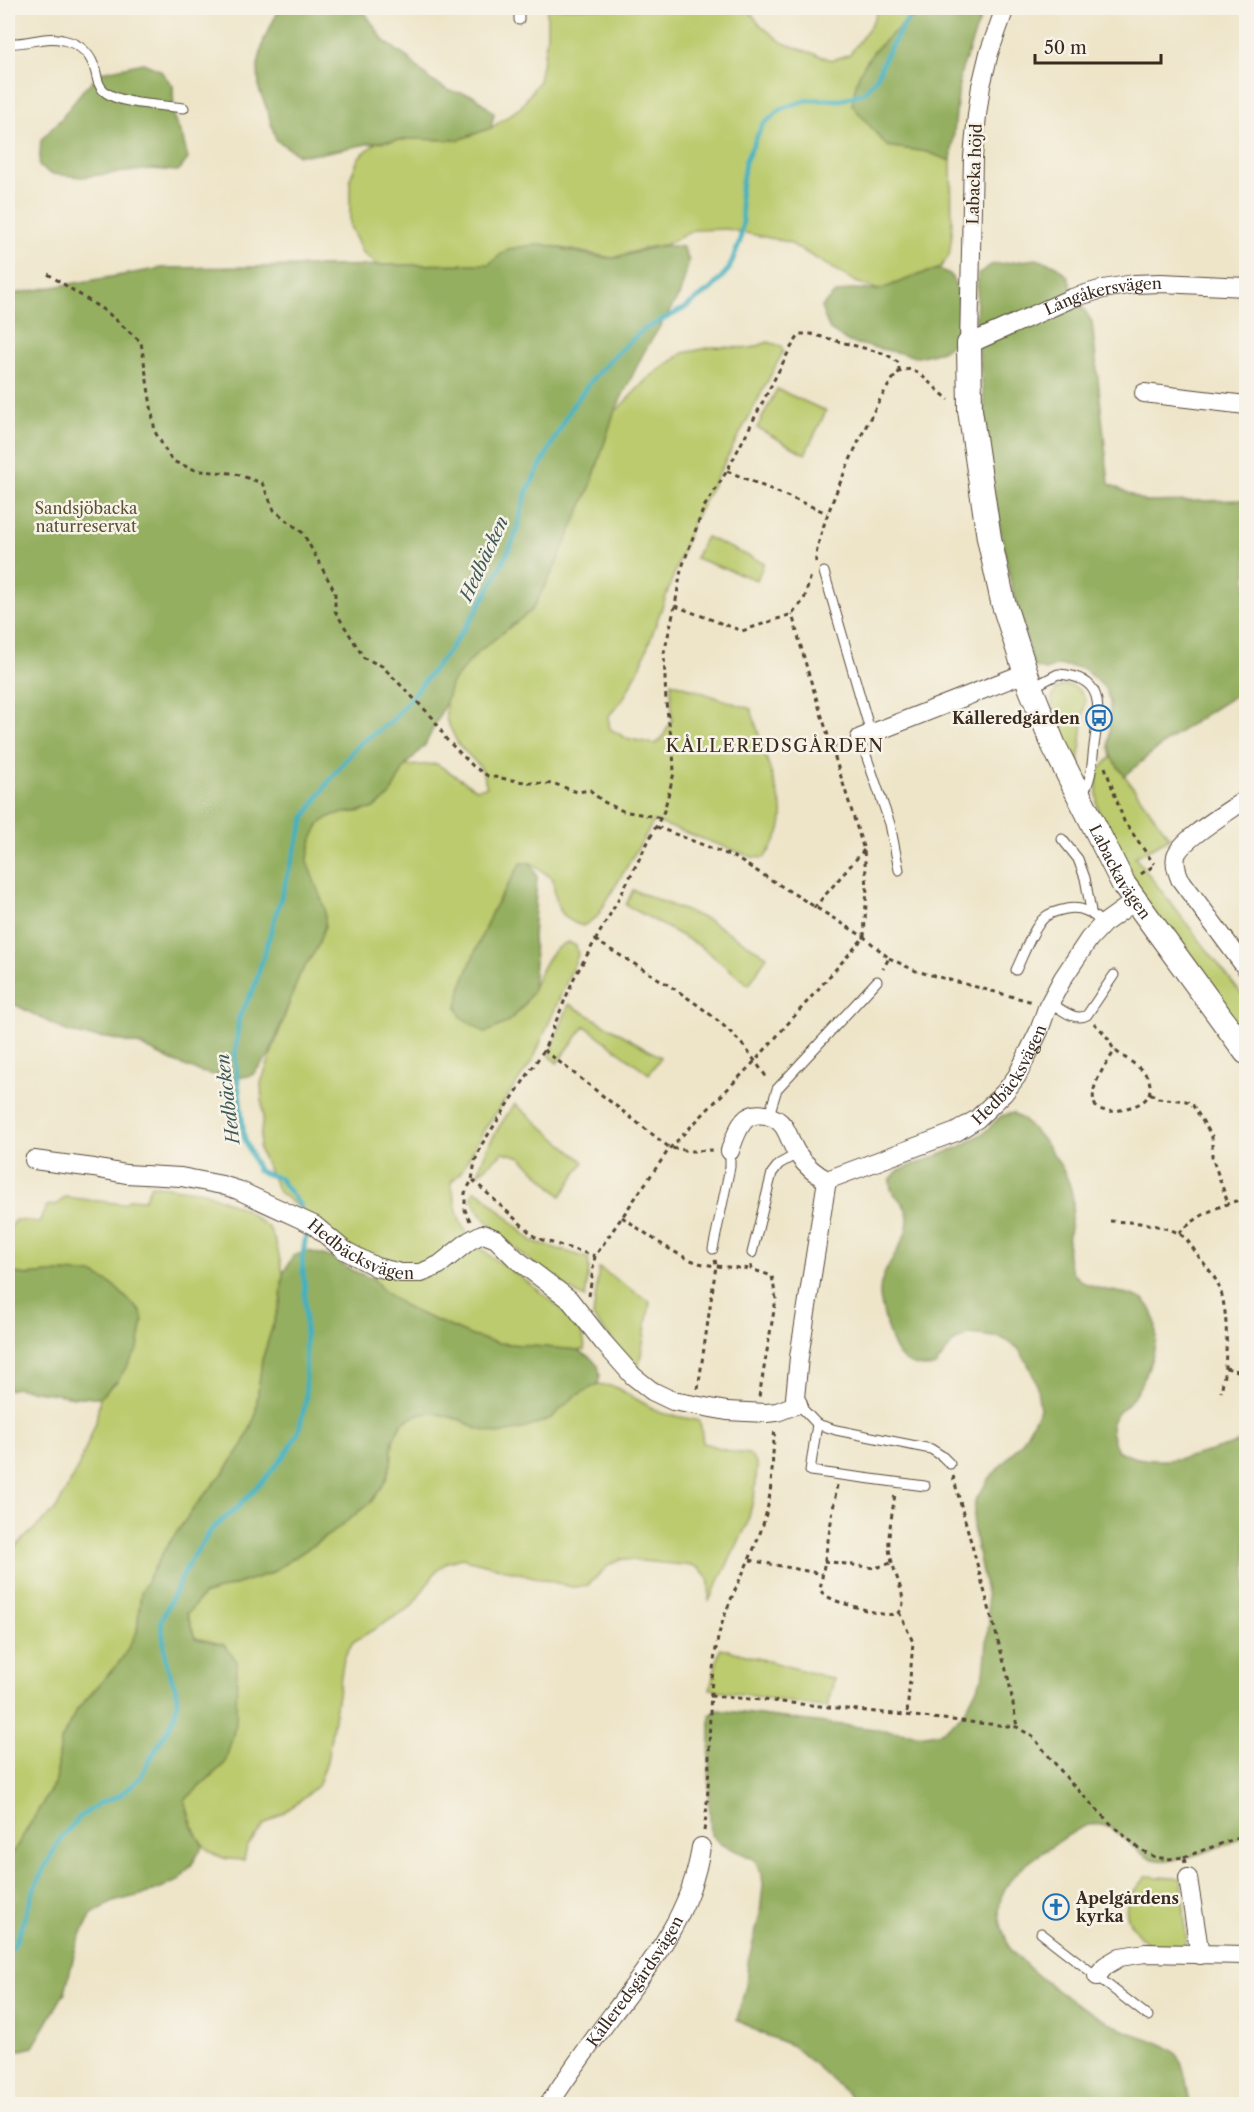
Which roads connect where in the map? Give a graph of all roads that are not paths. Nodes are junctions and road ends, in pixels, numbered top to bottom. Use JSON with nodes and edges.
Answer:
{"nodes":[{"id":1,"x":519,"y":8,"type":"edge"},
{"id":2,"x":1005,"y":8,"type":"edge"},
{"id":3,"x":519,"y":20,"type":"dead end"},
{"id":4,"x":8,"y":43,"type":"edge"},
{"id":5,"x":184,"y":108,"type":"dead end"},
{"id":6,"x":1246,"y":287,"type":"edge"},
{"id":7,"x":969,"y":344,"type":"junction"},
{"id":8,"x":1144,"y":393,"type":"dead end"},
{"id":9,"x":1246,"y":405,"type":"edge"},
{"id":10,"x":824,"y":572,"type":"road end"},
{"id":11,"x":1028,"y":681,"type":"junction"},
{"id":12,"x":866,"y":736,"type":"junction"},
{"id":13,"x":1246,"y":799,"type":"edge"},
{"id":14,"x":1080,"y":800,"type":"junction"},
{"id":15,"x":1062,"y":839,"type":"dead end"},
{"id":16,"x":899,"y":870,"type":"dead end"},
{"id":17,"x":1135,"y":901,"type":"junction"},
{"id":18,"x":1097,"y":918,"type":"junction"},
{"id":19,"x":1246,"y":968,"type":"edge"},
{"id":20,"x":1016,"y":970,"type":"dead end"},
{"id":21,"x":1114,"y":975,"type":"dead end"},
{"id":22,"x":877,"y":981,"type":"road end"},
{"id":23,"x":1049,"y":1005,"type":"junction"},
{"id":24,"x":1246,"y":1052,"type":"edge"},
{"id":25,"x":769,"y":1115,"type":"junction"},
{"id":26,"x":730,"y":1151,"type":"joint"},
{"id":27,"x":797,"y":1154,"type":"junction"},
{"id":28,"x":34,"y":1160,"type":"dead end"},
{"id":29,"x":827,"y":1180,"type":"junction"},
{"id":30,"x":713,"y":1249,"type":"road end"},
{"id":31,"x":752,"y":1253,"type":"road end"},
{"id":32,"x":798,"y":1404,"type":"junction"},
{"id":33,"x":817,"y":1424,"type":"junction"},
{"id":34,"x":950,"y":1464,"type":"road end"},
{"id":35,"x":925,"y":1486,"type":"dead end"},
{"id":36,"x":701,"y":1847,"type":"road end"},
{"id":37,"x":1188,"y":1878,"type":"road end"},
{"id":38,"x":1041,"y":1933,"type":"dead end"},
{"id":39,"x":1200,"y":1955,"type":"junction"},
{"id":40,"x":1246,"y":1955,"type":"edge"},
{"id":41,"x":1097,"y":1976,"type":"junction"},
{"id":42,"x":1148,"y":2016,"type":"dead end"},
{"id":43,"x":549,"y":2104,"type":"edge"}],
"edges":[{"from":1,"to":3,"type":"lane"},
{"from":2,"to":7,"type":"street","name":"Labacka höjd"},
{"from":4,"to":5,"type":"lane"},
{"from":6,"to":7,"type":"street","name":"Långåkersvägen"},
{"from":7,"to":11,"type":"street","name":"Labackavägen"},
{"from":8,"to":9,"type":"street"},
{"from":10,"to":12,"type":"lane"},
{"from":11,"to":12,"type":"street"},
{"from":11,"to":14,"type":"street","name":"Labackavägen"},
{"from":11,"to":14,"type":"lane"},
{"from":12,"to":16,"type":"lane"},
{"from":13,"to":19,"type":"street"},
{"from":14,"to":17,"type":"street","name":"Labackavägen"},
{"from":15,"to":18,"type":"lane"},
{"from":17,"to":18,"type":"street","name":"Hedbäcksvägen"},
{"from":17,"to":24,"type":"street","name":"Labackavägen"},
{"from":18,"to":20,"type":"lane"},
{"from":18,"to":23,"type":"street","name":"Hedbäcksvägen"},
{"from":21,"to":23,"type":"lane"},
{"from":22,"to":25,"type":"lane"},
{"from":23,"to":29,"type":"street","name":"Hedbäcksvägen"},
{"from":25,"to":26,"type":"street"},
{"from":25,"to":27,"type":"street"},
{"from":26,"to":30,"type":"lane"},
{"from":27,"to":29,"type":"street"},
{"from":27,"to":31,"type":"lane"},
{"from":28,"to":32,"type":"street","name":"Hedbäcksvägen"},
{"from":29,"to":32,"type":"street"},
{"from":32,"to":33,"type":"lane"},
{"from":33,"to":34,"type":"lane"},
{"from":33,"to":35,"type":"lane"},
{"from":36,"to":43,"type":"street","name":"Kålleredsgårdsvägen"},
{"from":37,"to":39,"type":"street"},
{"from":38,"to":41,"type":"lane"},
{"from":39,"to":40,"type":"street"},
{"from":39,"to":41,"type":"street"},
{"from":41,"to":42,"type":"lane"}]}
